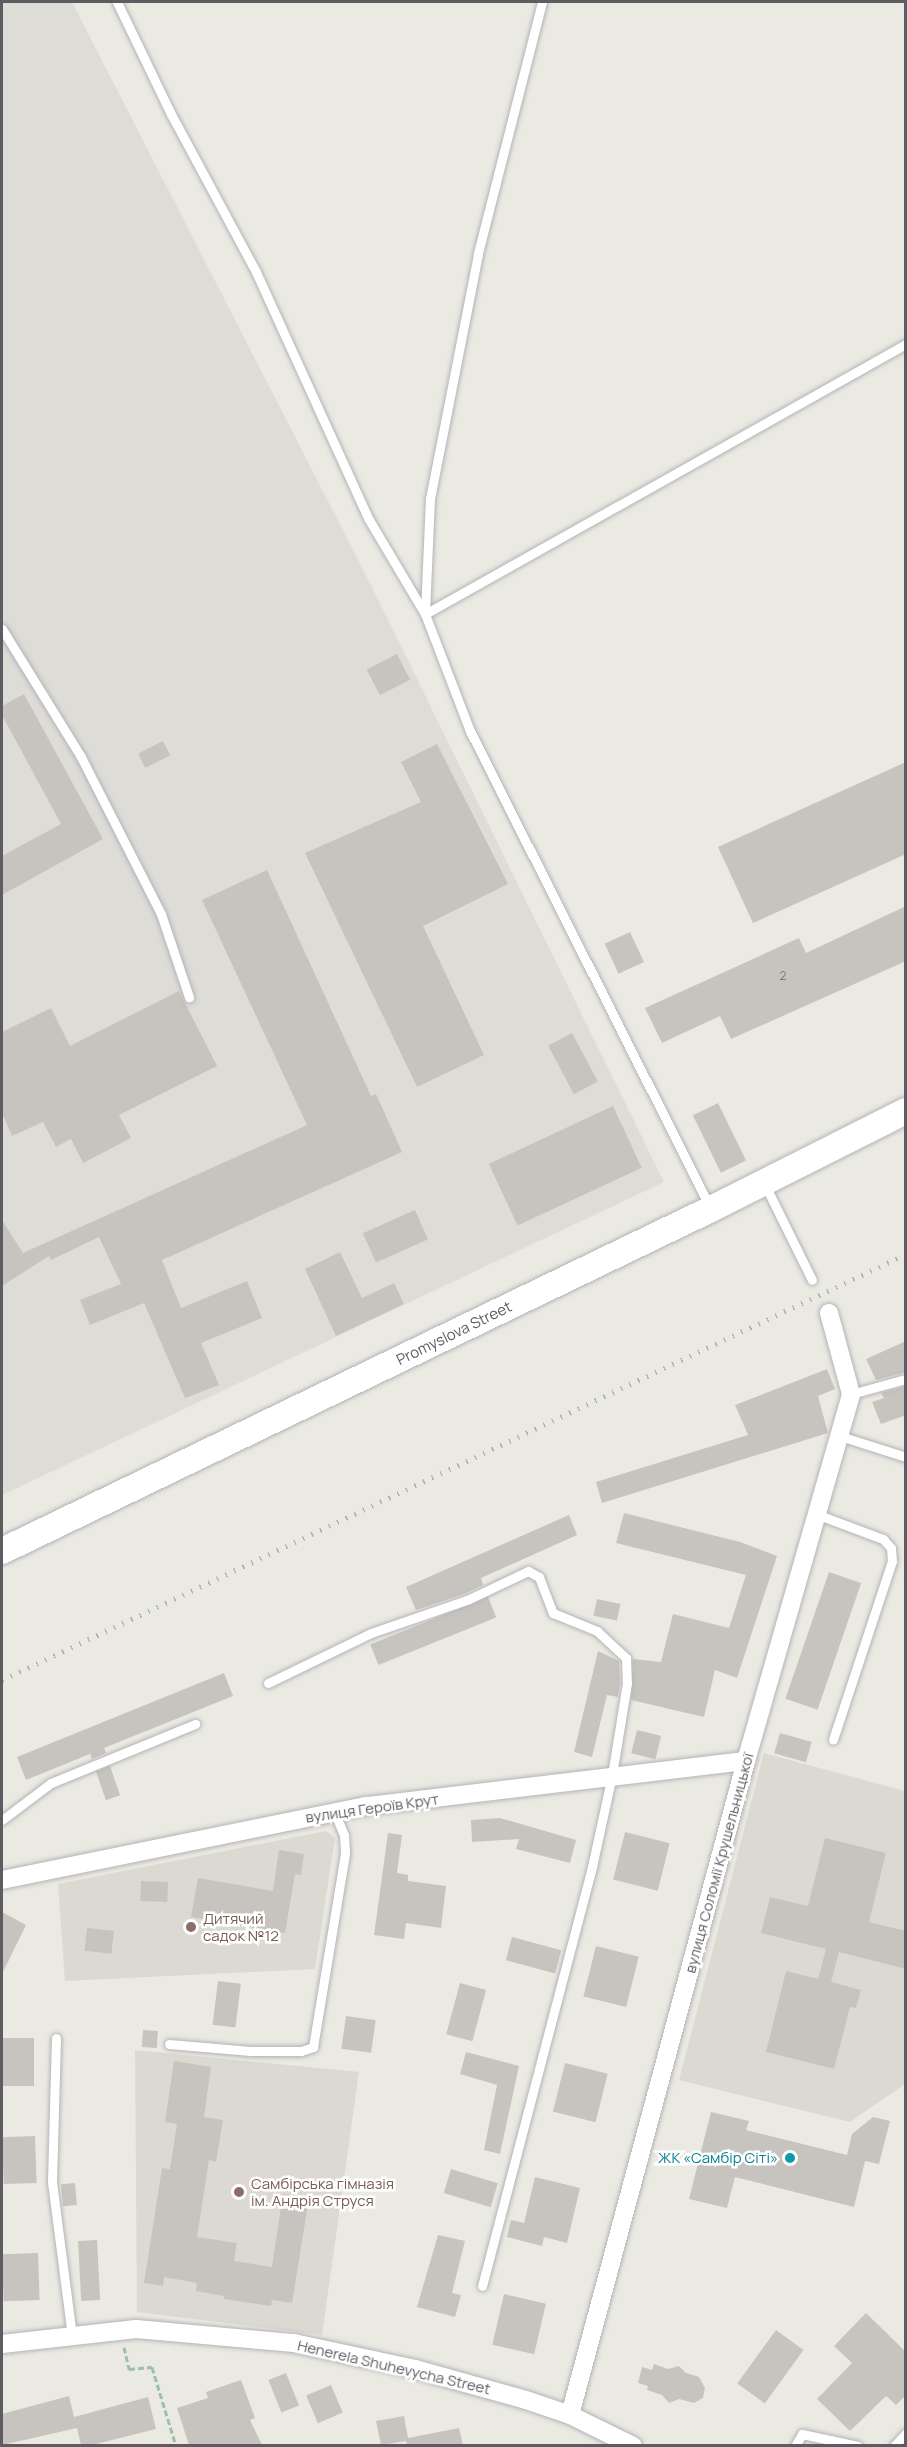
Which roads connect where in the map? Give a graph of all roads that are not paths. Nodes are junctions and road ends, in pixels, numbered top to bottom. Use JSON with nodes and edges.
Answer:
{"nodes":[{"id":1,"x":117,"y":2,"type":"edge"},
{"id":2,"x":542,"y":2,"type":"edge"},
{"id":3,"x":906,"y":344,"type":"edge"},
{"id":4,"x":425,"y":614,"type":"junction"},
{"id":5,"x":2,"y":629,"type":"edge"},
{"id":6,"x":189,"y":997,"type":"dead end"},
{"id":7,"x":906,"y":1110,"type":"edge"},
{"id":8,"x":763,"y":1181,"type":"junction"},
{"id":9,"x":711,"y":1209,"type":"junction"},
{"id":10,"x":812,"y":1280,"type":"dead end"},
{"id":11,"x":829,"y":1313,"type":"dead end"},
{"id":12,"x":906,"y":1379,"type":"edge"},
{"id":13,"x":851,"y":1394,"type":"junction"},
{"id":14,"x":837,"y":1435,"type":"junction"},
{"id":15,"x":906,"y":1457,"type":"edge"},
{"id":16,"x":816,"y":1514,"type":"junction"},
{"id":17,"x":2,"y":1551,"type":"edge"},
{"id":18,"x":268,"y":1683,"type":"dead end"},
{"id":19,"x":195,"y":1724,"type":"dead end"},
{"id":20,"x":833,"y":1739,"type":"dead end"},
{"id":21,"x":746,"y":1761,"type":"junction"},
{"id":22,"x":612,"y":1775,"type":"junction"},
{"id":23,"x":334,"y":1811,"type":"junction"},
{"id":24,"x":2,"y":1820,"type":"edge"},
{"id":25,"x":2,"y":1880,"type":"edge"},
{"id":26,"x":56,"y":2038,"type":"dead end"},
{"id":27,"x":169,"y":2044,"type":"dead end"},
{"id":28,"x":482,"y":2286,"type":"dead end"},
{"id":29,"x":72,"y":2336,"type":"junction"},
{"id":30,"x":2,"y":2344,"type":"edge"},
{"id":31,"x":570,"y":2415,"type":"junction"},
{"id":32,"x":906,"y":2433,"type":"edge"},
{"id":33,"x":633,"y":2445,"type":"edge"},
{"id":34,"x":795,"y":2445,"type":"edge"},
{"id":35,"x":858,"y":2445,"type":"edge"},
{"id":36,"x":894,"y":2445,"type":"edge"}],
"edges":[{"from":1,"to":4,"type":"lane"},
{"from":2,"to":4,"type":"lane"},
{"from":3,"to":4,"type":"lane"},
{"from":4,"to":9,"type":"lane"},
{"from":5,"to":6,"type":"lane"},
{"from":7,"to":8,"type":"street","name":"Promyslova Street"},
{"from":8,"to":9,"type":"street","name":"Promyslova Street"},
{"from":8,"to":10,"type":"lane"},
{"from":9,"to":17,"type":"street","name":"Promyslova Street"},
{"from":11,"to":13,"type":"street"},
{"from":12,"to":13,"type":"lane"},
{"from":13,"to":14,"type":"street","name":"вулиця Соломії Крушельницької"},
{"from":14,"to":15,"type":"lane"},
{"from":14,"to":16,"type":"street","name":"вулиця Соломії Крушельницької"},
{"from":16,"to":20,"type":"lane"},
{"from":16,"to":21,"type":"street","name":"вулиця Соломії Крушельницької"},
{"from":18,"to":22,"type":"lane"},
{"from":19,"to":24,"type":"lane"},
{"from":21,"to":22,"type":"street","name":"вулиця Героїв Крут"},
{"from":21,"to":31,"type":"street","name":"вулиця Соломії Крушельницької"},
{"from":22,"to":23,"type":"street","name":"вулиця Героїв Крут"},
{"from":22,"to":28,"type":"lane"},
{"from":23,"to":25,"type":"street","name":"вулиця Героїв Крут"},
{"from":23,"to":27,"type":"lane"},
{"from":26,"to":29,"type":"lane"},
{"from":29,"to":30,"type":"street","name":"Henerela Shuhevycha Street"},
{"from":29,"to":31,"type":"street","name":"Henerela Shuhevycha Street"},
{"from":31,"to":33,"type":"street","name":"Henerela Shuhevycha Street"},
{"from":32,"to":36,"type":"lane"},
{"from":34,"to":35,"type":"lane"}]}
